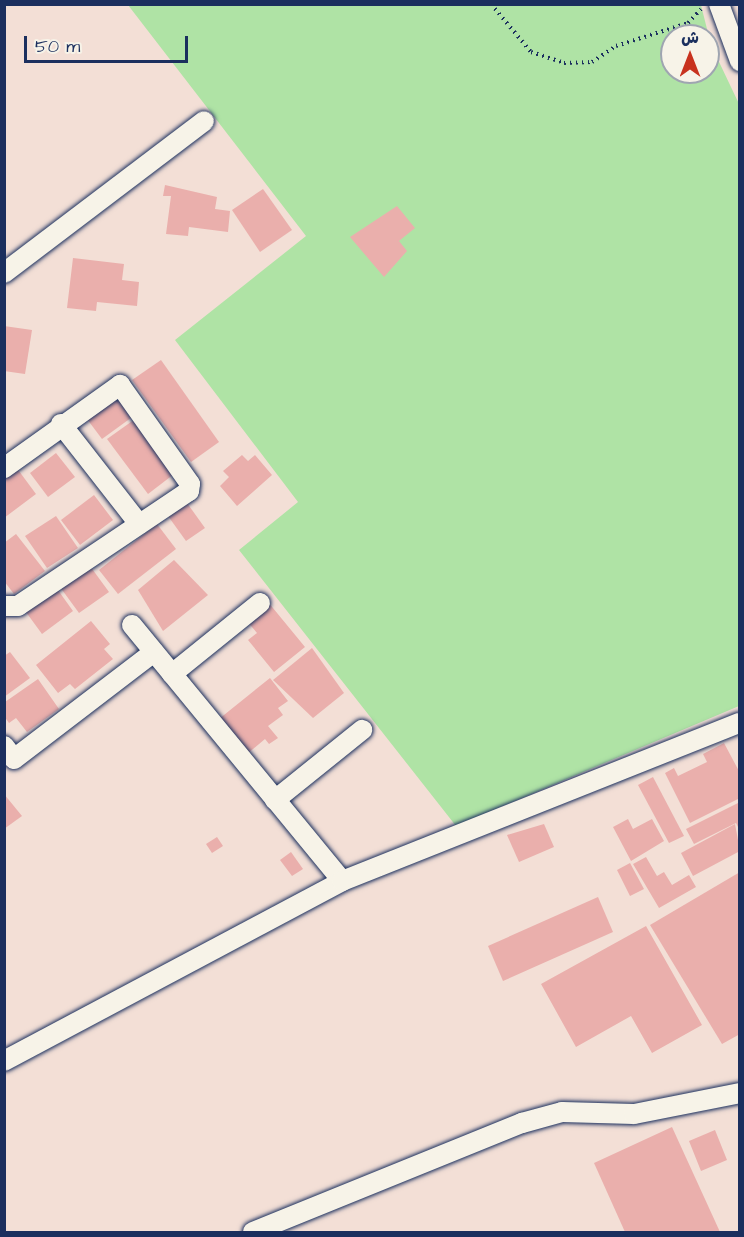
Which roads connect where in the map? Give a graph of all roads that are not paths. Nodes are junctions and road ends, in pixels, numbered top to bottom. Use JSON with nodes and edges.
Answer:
{"nodes":[{"id":1,"x":719,"y":4,"type":"edge"},
{"id":2,"x":740,"y":61,"type":"edge"},
{"id":3,"x":204,"y":121,"type":"dead end"},
{"id":4,"x":4,"y":273,"type":"edge"},
{"id":5,"x":61,"y":424,"type":"junction"},
{"id":6,"x":4,"y":468,"type":"edge"},
{"id":7,"x":139,"y":524,"type":"junction"},
{"id":8,"x":260,"y":603,"type":"dead end"},
{"id":9,"x":4,"y":606,"type":"edge"},
{"id":10,"x":132,"y":625,"type":"dead end"},
{"id":11,"x":154,"y":652,"type":"junction"},
{"id":12,"x":172,"y":674,"type":"junction"},
{"id":13,"x":740,"y":723,"type":"edge"},
{"id":14,"x":362,"y":730,"type":"dead end"},
{"id":15,"x":4,"y":746,"type":"edge"},
{"id":16,"x":275,"y":800,"type":"junction"},
{"id":17,"x":342,"y":881,"type":"junction"},
{"id":18,"x":4,"y":1061,"type":"edge"},
{"id":19,"x":740,"y":1093,"type":"edge"},
{"id":20,"x":253,"y":1233,"type":"edge"}],
"edges":[{"from":1,"to":2,"type":"street"},
{"from":3,"to":4,"type":"street"},
{"from":5,"to":6,"type":"street"},
{"from":5,"to":7,"type":"street"},
{"from":5,"to":7,"type":"street"},
{"from":7,"to":9,"type":"street"},
{"from":8,"to":12,"type":"street"},
{"from":10,"to":11,"type":"street"},
{"from":11,"to":12,"type":"street"},
{"from":11,"to":15,"type":"street"},
{"from":12,"to":16,"type":"street"},
{"from":13,"to":17,"type":"street"},
{"from":14,"to":16,"type":"street"},
{"from":16,"to":17,"type":"street"},
{"from":17,"to":18,"type":"street"},
{"from":19,"to":20,"type":"street"}]}
